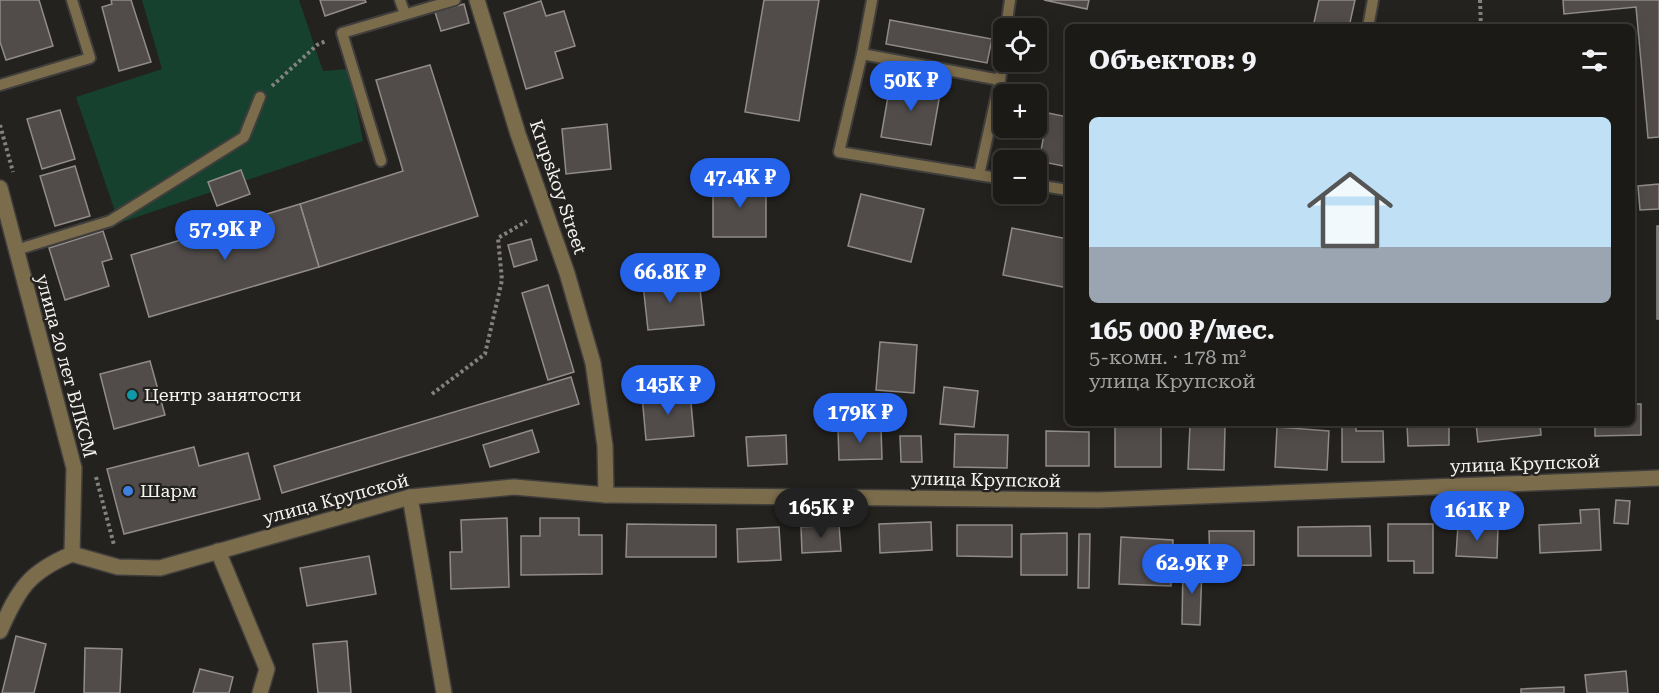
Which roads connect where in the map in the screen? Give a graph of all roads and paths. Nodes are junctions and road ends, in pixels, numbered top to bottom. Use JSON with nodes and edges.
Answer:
{"nodes":[{"id":1,"x":72,"y":0,"type":"edge"},
{"id":2,"x":400,"y":0,"type":"edge"},
{"id":3,"x":455,"y":0,"type":"edge"},
{"id":4,"x":477,"y":0,"type":"edge"},
{"id":5,"x":872,"y":0,"type":"edge"},
{"id":6,"x":1010,"y":0,"type":"edge"},
{"id":7,"x":1372,"y":0,"type":"edge"},
{"id":8,"x":1480,"y":0,"type":"edge"},
{"id":9,"x":405,"y":14,"type":"junction"},
{"id":10,"x":1007,"y":18,"type":"edge"},
{"id":11,"x":1368,"y":24,"type":"edge"},
{"id":12,"x":1481,"y":24,"type":"edge"},
{"id":13,"x":342,"y":33,"type":"junction"},
{"id":14,"x":862,"y":54,"type":"junction"},
{"id":15,"x":1001,"y":72,"type":"edge"},
{"id":16,"x":1000,"y":80,"type":"junction"},
{"id":17,"x":0,"y":85,"type":"edge"},
{"id":18,"x":260,"y":97,"type":"joint"},
{"id":19,"x":381,"y":161,"type":"dead end"},
{"id":20,"x":979,"y":175,"type":"junction"},
{"id":21,"x":993,"y":177,"type":"edge"},
{"id":22,"x":1047,"y":187,"type":"edge"},
{"id":23,"x":0,"y":189,"type":"edge"},
{"id":24,"x":1065,"y":190,"type":"edge"},
{"id":25,"x":545,"y":210,"type":"junction"},
{"id":26,"x":16,"y":250,"type":"junction"},
{"id":27,"x":432,"y":394,"type":"dead end"},
{"id":28,"x":1659,"y":478,"type":"edge"},
{"id":29,"x":606,"y":495,"type":"junction"},
{"id":30,"x":410,"y":497,"type":"junction"},
{"id":31,"x":218,"y":551,"type":"junction"},
{"id":32,"x":72,"y":554,"type":"junction"},
{"id":33,"x":0,"y":631,"type":"edge"},
{"id":34,"x":260,"y":693,"type":"edge"},
{"id":35,"x":444,"y":693,"type":"edge"}],
"edges":[{"from":1,"to":17,"type":"lane"},
{"from":2,"to":9,"type":"lane"},
{"from":3,"to":9,"type":"lane"},
{"from":4,"to":25,"type":"street","name":"Krupskoy Street"},
{"from":5,"to":14,"type":"lane"},
{"from":6,"to":10,"type":"lane"},
{"from":7,"to":11,"type":"lane"},
{"from":8,"to":12,"type":"path"},
{"from":9,"to":13,"type":"lane"},
{"from":13,"to":18,"type":"path"},
{"from":13,"to":19,"type":"lane"},
{"from":14,"to":16,"type":"lane"},
{"from":14,"to":20,"type":"lane"},
{"from":15,"to":16,"type":"lane"},
{"from":16,"to":20,"type":"lane"},
{"from":18,"to":26,"type":"lane"},
{"from":20,"to":21,"type":"lane"},
{"from":22,"to":24,"type":"lane"},
{"from":23,"to":26,"type":"street","name":"улица 20 лет ВЛКСМ"},
{"from":25,"to":27,"type":"path"},
{"from":25,"to":29,"type":"street","name":"Krupskoy Street"},
{"from":26,"to":32,"type":"street","name":"улица 20 лет ВЛКСМ"},
{"from":28,"to":29,"type":"street","name":"улица Крупской"},
{"from":29,"to":30,"type":"street","name":"улица Крупской"},
{"from":30,"to":31,"type":"street","name":"улица Крупской"},
{"from":30,"to":35,"type":"street"},
{"from":31,"to":32,"type":"street","name":"улица Крупской"},
{"from":31,"to":34,"type":"street"},
{"from":32,"to":33,"type":"street"}]}
